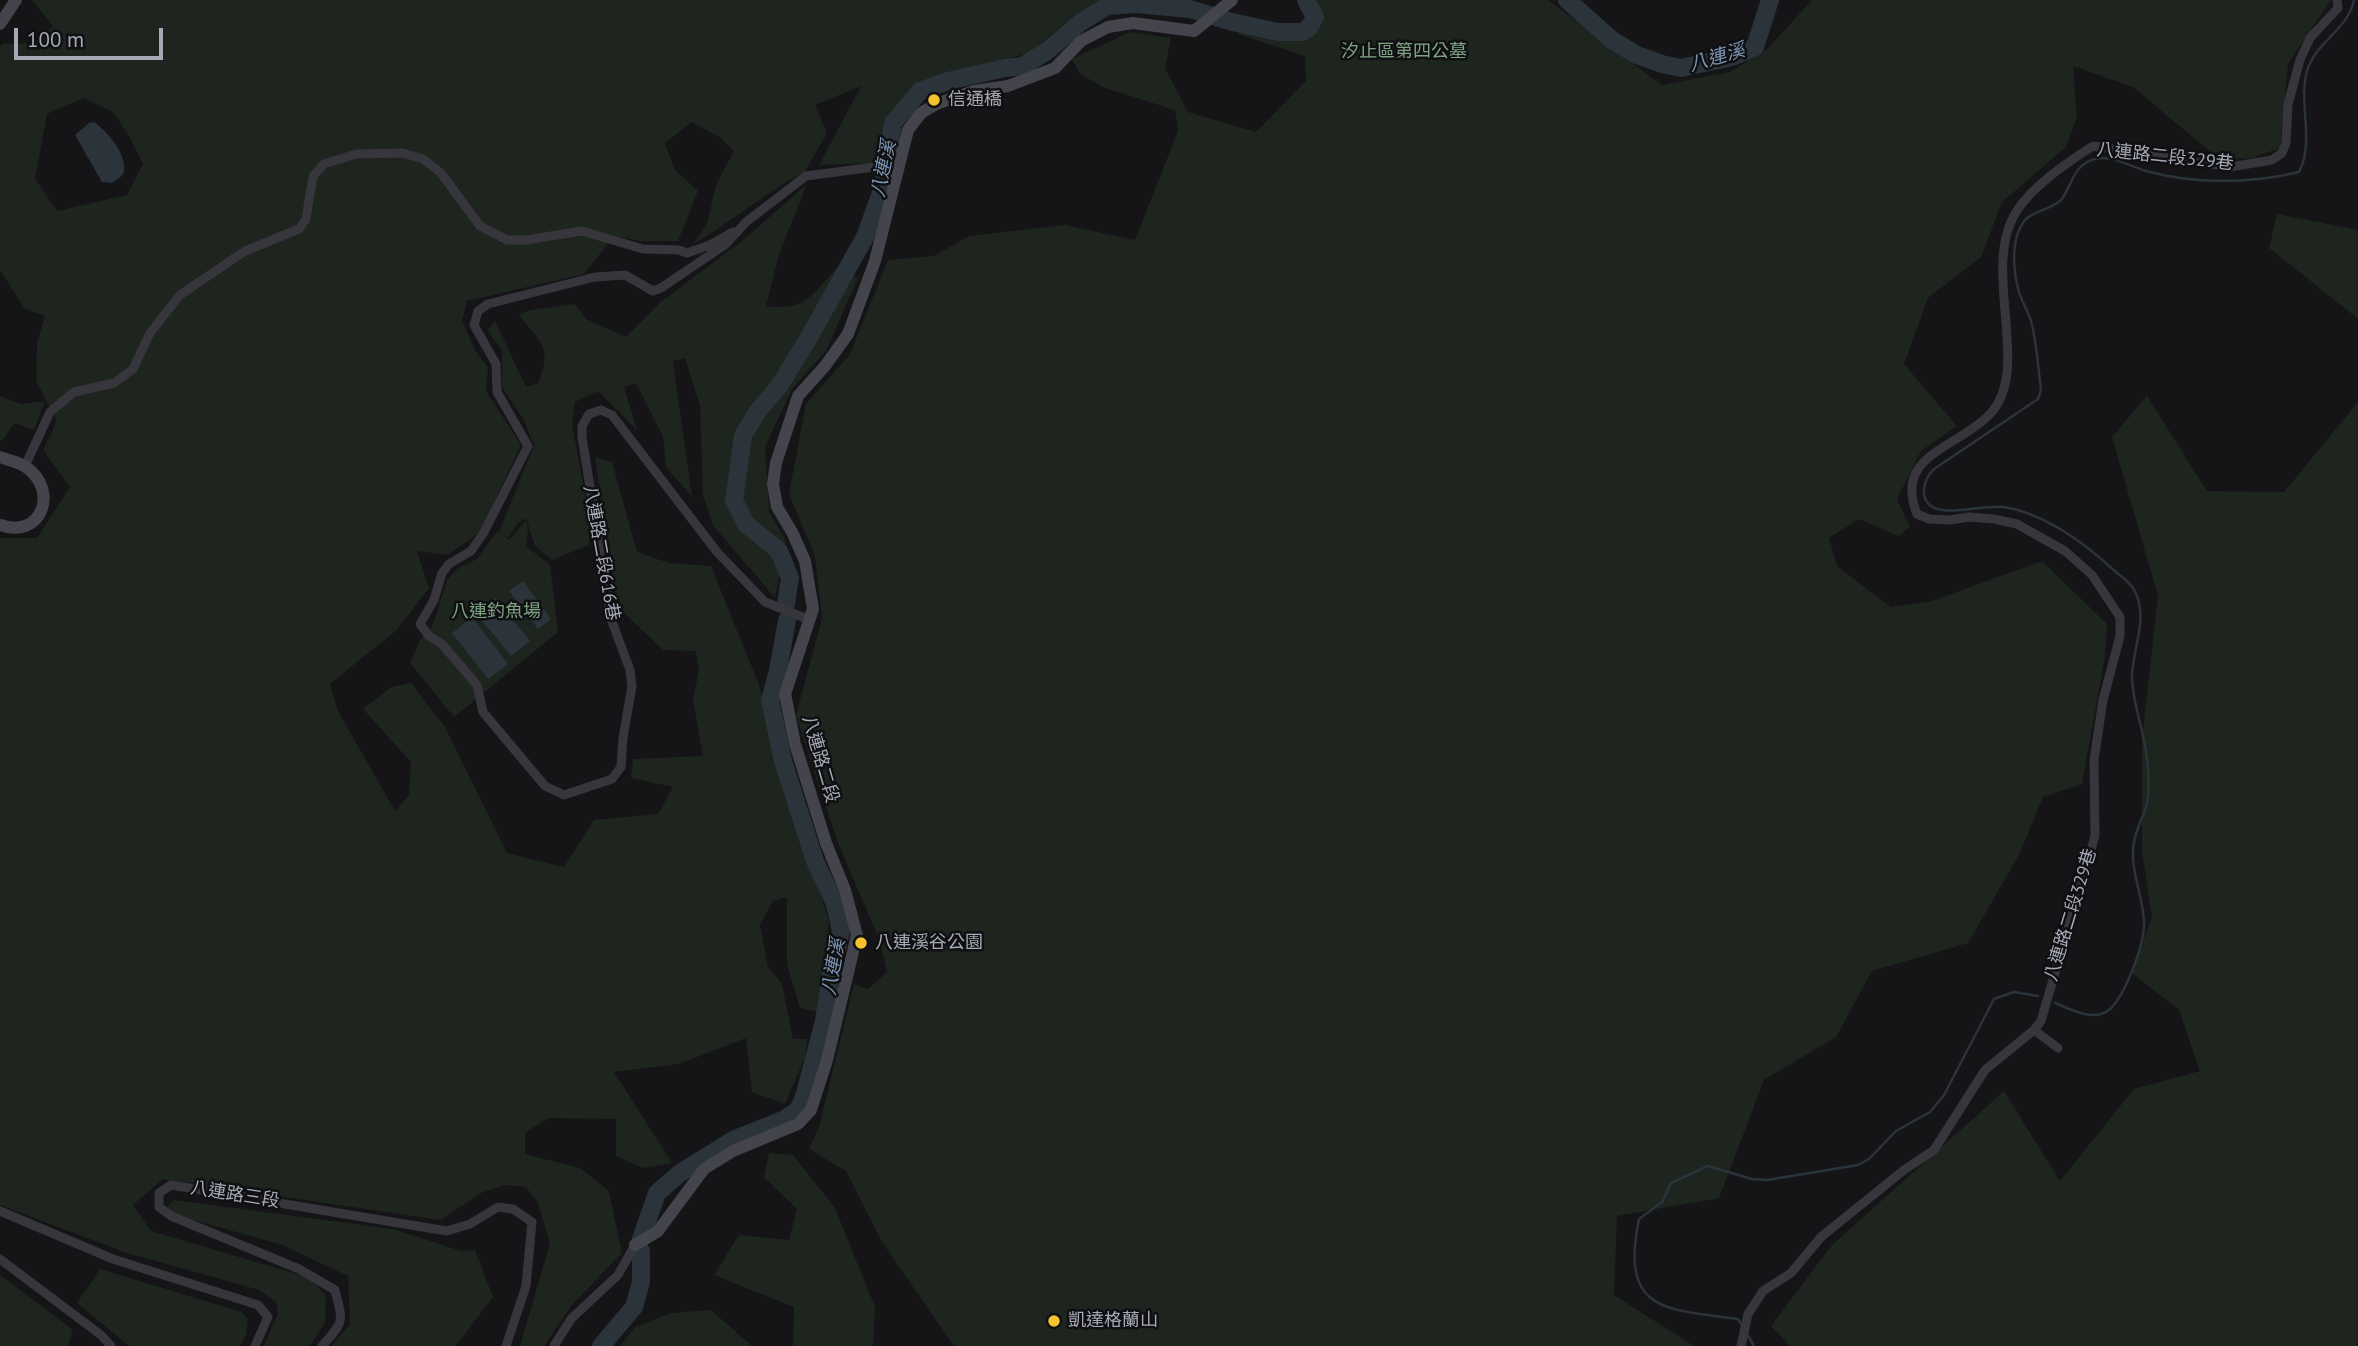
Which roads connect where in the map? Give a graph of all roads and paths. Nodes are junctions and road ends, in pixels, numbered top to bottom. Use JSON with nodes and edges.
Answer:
{"nodes":[{"id":1,"x":16,"y":0,"type":"edge"},
{"id":2,"x":2337,"y":0,"type":"edge"},
{"id":3,"x":1227,"y":4,"type":"edge"},
{"id":4,"x":0,"y":23,"type":"edge"},
{"id":5,"x":896,"y":171,"type":"junction"},
{"id":6,"x":744,"y":225,"type":"junction"},
{"id":7,"x":0,"y":457,"type":"edge"},
{"id":8,"x":25,"y":466,"type":"junction"},
{"id":9,"x":0,"y":525,"type":"edge"},
{"id":10,"x":810,"y":620,"type":"junction"},
{"id":11,"x":2034,"y":1030,"type":"junction"},
{"id":12,"x":2058,"y":1048,"type":"dead end"},
{"id":13,"x":0,"y":1211,"type":"edge"},
{"id":14,"x":635,"y":1245,"type":"joint"},
{"id":15,"x":0,"y":1259,"type":"edge"},
{"id":16,"x":1741,"y":1341,"type":"edge"},
{"id":17,"x":111,"y":1346,"type":"edge"},
{"id":18,"x":255,"y":1346,"type":"edge"},
{"id":19,"x":322,"y":1346,"type":"edge"},
{"id":20,"x":506,"y":1346,"type":"edge"},
{"id":21,"x":554,"y":1346,"type":"edge"}],
"edges":[{"from":1,"to":4,"type":"street"},
{"from":2,"to":11,"type":"street","name":"八連路二段329巷"},
{"from":3,"to":5,"type":"street","name":"八連路二段"},
{"from":5,"to":6,"type":"street"},
{"from":5,"to":10,"type":"street","name":"八連路二段"},
{"from":6,"to":8,"type":"street"},
{"from":6,"to":10,"type":"street","name":"八連路二段616巷"},
{"from":7,"to":8,"type":"street"},
{"from":8,"to":9,"type":"street"},
{"from":10,"to":14,"type":"street","name":"八連路二段"},
{"from":11,"to":12,"type":"street"},
{"from":11,"to":16,"type":"street","name":"八連路二段329巷"},
{"from":13,"to":18,"type":"street"},
{"from":14,"to":21,"type":"street","name":"八連路二段"},
{"from":15,"to":17,"type":"street"},
{"from":19,"to":20,"type":"street","name":"八連路三段"}]}
